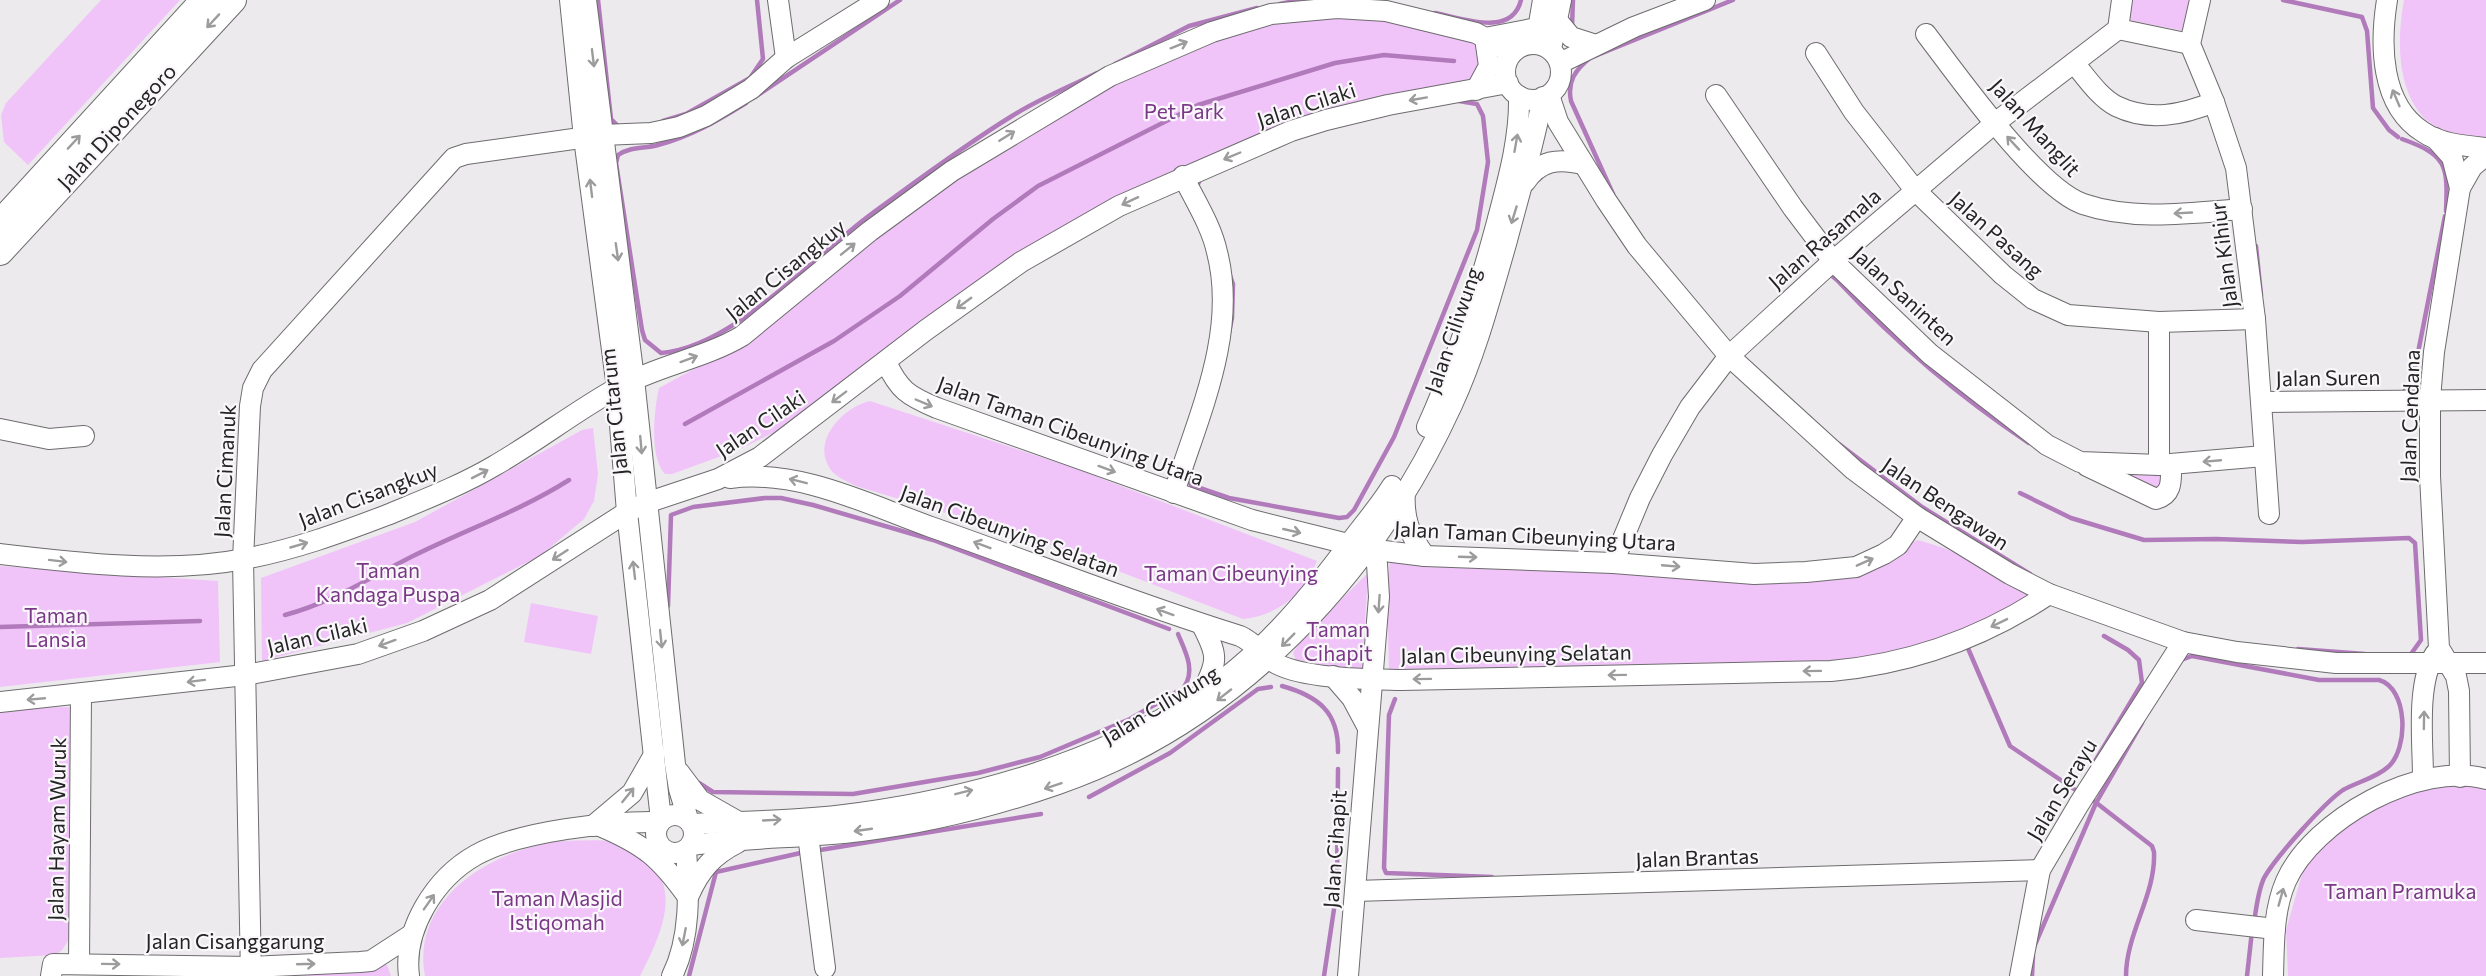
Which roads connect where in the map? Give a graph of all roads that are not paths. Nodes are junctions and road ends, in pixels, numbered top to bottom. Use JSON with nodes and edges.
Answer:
{"nodes":[{"id":1,"x":204,"y":0,"type":"edge"},
{"id":2,"x":233,"y":0,"type":"edge"},
{"id":3,"x":570,"y":0,"type":"edge"},
{"id":4,"x":586,"y":0,"type":"edge"},
{"id":5,"x":778,"y":0,"type":"edge"},
{"id":6,"x":879,"y":0,"type":"edge"},
{"id":7,"x":1543,"y":0,"type":"edge"},
{"id":8,"x":1561,"y":0,"type":"edge"},
{"id":9,"x":1705,"y":0,"type":"edge"},
{"id":10,"x":2122,"y":0,"type":"edge"},
{"id":11,"x":2200,"y":0,"type":"edge"},
{"id":12,"x":2382,"y":1,"type":"edge"},
{"id":13,"x":1557,"y":20,"type":"junction"},
{"id":14,"x":2118,"y":29,"type":"junction"},
{"id":15,"x":1926,"y":34,"type":"dead end"},
{"id":16,"x":1485,"y":38,"type":"junction"},
{"id":17,"x":2190,"y":44,"type":"junction"},
{"id":18,"x":1596,"y":45,"type":"junction"},
{"id":19,"x":1546,"y":46,"type":"junction"},
{"id":20,"x":1512,"y":53,"type":"junction"},
{"id":21,"x":1816,"y":53,"type":"dead end"},
{"id":22,"x":786,"y":58,"type":"junction"},
{"id":23,"x":2074,"y":63,"type":"junction"},
{"id":24,"x":1513,"y":89,"type":"junction"},
{"id":25,"x":1476,"y":90,"type":"junction"},
{"id":26,"x":1716,"y":95,"type":"dead end"},
{"id":27,"x":1546,"y":96,"type":"junction"},
{"id":28,"x":2214,"y":102,"type":"junction"},
{"id":29,"x":1995,"y":123,"type":"junction"},
{"id":30,"x":593,"y":137,"type":"junction"},
{"id":31,"x":2435,"y":138,"type":"junction"},
{"id":32,"x":2486,"y":148,"type":"edge"},
{"id":33,"x":2486,"y":155,"type":"edge"},
{"id":34,"x":1583,"y":164,"type":"junction"},
{"id":35,"x":1183,"y":176,"type":"junction"},
{"id":36,"x":1523,"y":184,"type":"junction"},
{"id":37,"x":2460,"y":188,"type":"junction"},
{"id":38,"x":1915,"y":190,"type":"junction"},
{"id":39,"x":2242,"y":209,"type":"junction"},
{"id":40,"x":0,"y":222,"type":"edge"},
{"id":41,"x":0,"y":252,"type":"edge"},
{"id":42,"x":1833,"y":261,"type":"junction"},
{"id":43,"x":2255,"y":319,"type":"junction"},
{"id":44,"x":2159,"y":322,"type":"junction"},
{"id":45,"x":1476,"y":324,"type":"junction"},
{"id":46,"x":1729,"y":356,"type":"junction"},
{"id":47,"x":886,"y":362,"type":"junction"},
{"id":48,"x":626,"y":383,"type":"junction"},
{"id":49,"x":2430,"y":399,"type":"junction"},
{"id":50,"x":2486,"y":400,"type":"edge"},
{"id":51,"x":2262,"y":402,"type":"junction"},
{"id":52,"x":0,"y":429,"type":"edge"},
{"id":53,"x":84,"y":436,"type":"dead end"},
{"id":54,"x":2264,"y":456,"type":"junction"},
{"id":55,"x":2080,"y":462,"type":"junction"},
{"id":56,"x":2165,"y":465,"type":"junction"},
{"id":57,"x":718,"y":479,"type":"junction"},
{"id":58,"x":1405,"y":490,"type":"junction"},
{"id":59,"x":1174,"y":493,"type":"junction"},
{"id":60,"x":646,"y":503,"type":"junction"},
{"id":61,"x":1380,"y":505,"type":"junction"},
{"id":62,"x":627,"y":513,"type":"junction"},
{"id":63,"x":2269,"y":514,"type":"dead end"},
{"id":64,"x":1917,"y":518,"type":"junction"},
{"id":65,"x":1320,"y":537,"type":"junction"},
{"id":66,"x":1359,"y":546,"type":"junction"},
{"id":67,"x":0,"y":554,"type":"edge"},
{"id":68,"x":1425,"y":556,"type":"junction"},
{"id":69,"x":243,"y":560,"type":"junction"},
{"id":70,"x":1613,"y":563,"type":"junction"},
{"id":71,"x":2049,"y":594,"type":"junction"},
{"id":72,"x":1202,"y":625,"type":"junction"},
{"id":73,"x":2183,"y":642,"type":"junction"},
{"id":74,"x":1264,"y":653,"type":"junction"},
{"id":75,"x":2440,"y":658,"type":"junction"},
{"id":76,"x":2486,"y":663,"type":"edge"},
{"id":77,"x":245,"y":675,"type":"junction"},
{"id":78,"x":1333,"y":676,"type":"junction"},
{"id":79,"x":1374,"y":679,"type":"junction"},
{"id":80,"x":81,"y":695,"type":"junction"},
{"id":81,"x":1198,"y":698,"type":"junction"},
{"id":82,"x":0,"y":702,"type":"edge"},
{"id":83,"x":1367,"y":726,"type":"junction"},
{"id":84,"x":655,"y":753,"type":"junction"},
{"id":85,"x":675,"y":765,"type":"junction"},
{"id":86,"x":2460,"y":777,"type":"junction"},
{"id":87,"x":2423,"y":778,"type":"junction"},
{"id":88,"x":2486,"y":779,"type":"edge"},
{"id":89,"x":941,"y":807,"type":"junction"},
{"id":90,"x":661,"y":821,"type":"junction"},
{"id":91,"x":690,"y":821,"type":"junction"},
{"id":92,"x":596,"y":827,"type":"junction"},
{"id":93,"x":740,"y":830,"type":"junction"},
{"id":94,"x":807,"y":835,"type":"junction"},
{"id":95,"x":689,"y":847,"type":"junction"},
{"id":96,"x":2040,"y":870,"type":"junction"},
{"id":97,"x":1355,"y":891,"type":"junction"},
{"id":98,"x":688,"y":897,"type":"junction"},
{"id":99,"x":2196,"y":920,"type":"dead end"},
{"id":100,"x":2260,"y":927,"type":"junction"},
{"id":101,"x":411,"y":935,"type":"junction"},
{"id":102,"x":76,"y":968,"type":"edge"},
{"id":103,"x":375,"y":968,"type":"edge"},
{"id":104,"x":825,"y":968,"type":"dead end"},
{"id":105,"x":52,"y":970,"type":"edge"},
{"id":106,"x":251,"y":971,"type":"edge"},
{"id":107,"x":409,"y":976,"type":"edge"},
{"id":108,"x":672,"y":976,"type":"edge"},
{"id":109,"x":1348,"y":976,"type":"edge"},
{"id":110,"x":2020,"y":976,"type":"edge"},
{"id":111,"x":2273,"y":976,"type":"edge"}],
"edges":[{"from":40,"to":1,"type":"main road","name":"Jalan Diponegoro","one_way":true},
{"from":2,"to":41,"type":"main road","name":"Jalan Diponegoro","one_way":true},
{"from":3,"to":30,"type":"street","name":"Jalan Citarum"},
{"from":4,"to":30,"type":"street","name":"Jalan Citarum","one_way":true},
{"from":5,"to":22,"type":"street"},
{"from":6,"to":22,"type":"street","name":"Jalan Cimanuk"},
{"from":7,"to":19,"type":"street"},
{"from":8,"to":13,"type":"street"},
{"from":9,"to":18,"type":"street"},
{"from":10,"to":14,"type":"street"},
{"from":11,"to":17,"type":"street"},
{"from":31,"to":12,"type":"street","one_way":true},
{"from":13,"to":18,"type":"street"},
{"from":13,"to":19,"type":"street"},
{"from":14,"to":17,"type":"street"},
{"from":14,"to":23,"type":"street","name":"Jalan Rasamala"},
{"from":15,"to":29,"type":"street","name":"Jalan Manglit"},
{"from":16,"to":19,"type":"street"},
{"from":16,"to":20,"type":"street","name":"Jalan Cisangkuy"},
{"from":16,"to":25,"type":"street"},
{"from":48,"to":16,"type":"street","name":"Jalan Cisangkuy","one_way":true},
{"from":17,"to":28,"type":"street","name":"Jalan Kihiur"},
{"from":18,"to":19,"type":"street"},
{"from":19,"to":20,"type":"street"},
{"from":19,"to":27,"type":"street"},
{"from":20,"to":24,"type":"street"},
{"from":21,"to":38,"type":"street","name":"Jalan Pasang"},
{"from":22,"to":30,"type":"street","name":"Jalan Cimanuk"},
{"from":23,"to":28,"type":"street"},
{"from":23,"to":29,"type":"street","name":"Jalan Rasamala"},
{"from":24,"to":25,"type":"street","name":"Jalan Cilaki"},
{"from":24,"to":27,"type":"street"},
{"from":45,"to":24,"type":"street","name":"Jalan Ciliwung","one_way":true},
{"from":25,"to":35,"type":"street","name":"Jalan Cilaki","one_way":true},
{"from":26,"to":42,"type":"street","name":"Jalan Saninten"},
{"from":27,"to":34,"type":"street","name":"Jalan Bengawan"},
{"from":27,"to":36,"type":"street","name":"Jalan Ciliwung"},
{"from":28,"to":39,"type":"street","name":"Jalan Kihiur"},
{"from":29,"to":38,"type":"street","name":"Jalan Rasamala"},
{"from":39,"to":29,"type":"street","name":"Jalan Manglit","one_way":true},
{"from":30,"to":48,"type":"street","name":"Jalan Citarum"},
{"from":30,"to":69,"type":"street","name":"Jalan Cimanuk"},
{"from":31,"to":32,"type":"street"},
{"from":31,"to":37,"type":"street","name":"Jalan Cendana"},
{"from":33,"to":37,"type":"street","name":"Jalan Cendana"},
{"from":34,"to":36,"type":"street"},
{"from":34,"to":46,"type":"street","name":"Jalan Bengawan"},
{"from":35,"to":47,"type":"street","name":"Jalan Cilaki","one_way":true},
{"from":35,"to":59,"type":"street"},
{"from":36,"to":45,"type":"street","name":"Jalan Ciliwung","one_way":true},
{"from":37,"to":49,"type":"street","name":"Jalan Cendana"},
{"from":38,"to":42,"type":"street","name":"Jalan Rasamala"},
{"from":38,"to":44,"type":"street","name":"Jalan Pasang"},
{"from":39,"to":43,"type":"street","name":"Jalan Kihiur"},
{"from":42,"to":46,"type":"street","name":"Jalan Rasamala"},
{"from":42,"to":55,"type":"street","name":"Jalan Saninten"},
{"from":43,"to":44,"type":"street","name":"Jalan Pasang"},
{"from":43,"to":51,"type":"street","name":"Jalan Kihiur"},
{"from":44,"to":56,"type":"street"},
{"from":45,"to":58,"type":"street","name":"Jalan Ciliwung"},
{"from":45,"to":61,"type":"street","name":"Jalan Ciliwung"},
{"from":46,"to":64,"type":"street","name":"Jalan Bengawan"},
{"from":46,"to":70,"type":"street","name":"Jalan Rasamala"},
{"from":47,"to":57,"type":"street","name":"Jalan Cilaki","one_way":true},
{"from":47,"to":59,"type":"street","name":"Jalan Taman Cibeunying Utara","one_way":true},
{"from":48,"to":60,"type":"street","name":"Jalan Citarum","one_way":true},
{"from":48,"to":62,"type":"street","name":"Jalan Citarum"},
{"from":69,"to":48,"type":"street","name":"Jalan Cisangkuy","one_way":true},
{"from":49,"to":50,"type":"street","name":"Jalan Suren"},
{"from":49,"to":51,"type":"street","name":"Jalan Suren"},
{"from":49,"to":75,"type":"street","name":"Jalan Cendana"},
{"from":51,"to":54,"type":"street","name":"Jalan Kihiur"},
{"from":52,"to":53,"type":"street"},
{"from":54,"to":56,"type":"street","name":"Jalan Saninten","one_way":true},
{"from":54,"to":63,"type":"street","name":"Jalan Kihiur"},
{"from":55,"to":56,"type":"street","name":"Jalan Saninten"},
{"from":55,"to":56,"type":"street","name":"Jalan Saninten"},
{"from":57,"to":60,"type":"street","name":"Jalan Cilaki"},
{"from":72,"to":57,"type":"street","name":"Jalan Cibeunying Selatan","one_way":true},
{"from":58,"to":66,"type":"street","name":"Jalan Ciliwung"},
{"from":58,"to":68,"type":"street"},
{"from":59,"to":65,"type":"street","name":"Jalan Taman Cibeunying Utara","one_way":true},
{"from":60,"to":62,"type":"street","name":"Jalan Cilaki"},
{"from":60,"to":85,"type":"street","name":"Jalan Citarum","one_way":true},
{"from":61,"to":65,"type":"street"},
{"from":61,"to":66,"type":"street","name":"Jalan Ciliwung"},
{"from":62,"to":77,"type":"street","name":"Jalan Cilaki","one_way":true},
{"from":84,"to":62,"type":"street","name":"Jalan Citarum","one_way":true},
{"from":70,"to":64,"type":"street","name":"Jalan Taman Cibeunying Utara","one_way":true},
{"from":64,"to":71,"type":"street","name":"Jalan Bengawan"},
{"from":65,"to":66,"type":"street","name":"Jalan Taman Cibeunying Utara"},
{"from":66,"to":68,"type":"street","name":"Jalan Taman Cibeunying Utara"},
{"from":66,"to":74,"type":"street","name":"Jalan Ciliwung"},
{"from":66,"to":79,"type":"street","name":"Jalan Cihapit","one_way":true},
{"from":67,"to":69,"type":"street","name":"Jalan Cisangkuy","one_way":true},
{"from":68,"to":70,"type":"street","name":"Jalan Taman Cibeunying Utara","one_way":true},
{"from":69,"to":77,"type":"street","name":"Jalan Cimanuk"},
{"from":71,"to":73,"type":"street","name":"Jalan Bengawan"},
{"from":71,"to":79,"type":"street","name":"Jalan Cibeunying Selatan","one_way":true},
{"from":72,"to":74,"type":"street","name":"Jalan Cibeunying Selatan"},
{"from":72,"to":81,"type":"street"},
{"from":73,"to":75,"type":"street","name":"Jalan Bengawan"},
{"from":73,"to":96,"type":"street","name":"Jalan Serayu"},
{"from":74,"to":78,"type":"street","name":"Jalan Cibeunying Selatan"},
{"from":74,"to":81,"type":"street","name":"Jalan Ciliwung"},
{"from":74,"to":89,"type":"street","name":"Jalan Ciliwung","one_way":true},
{"from":75,"to":76,"type":"street","name":"Jalan Bengawan"},
{"from":75,"to":86,"type":"street","name":"Jalan Cendana"},
{"from":87,"to":75,"type":"street","name":"Jalan Cendana","one_way":true},
{"from":77,"to":80,"type":"street","name":"Jalan Cilaki","one_way":true},
{"from":77,"to":106,"type":"street","name":"Jalan Cimanuk"},
{"from":78,"to":79,"type":"street","name":"Jalan Cibeunying Selatan"},
{"from":78,"to":83,"type":"street"},
{"from":79,"to":83,"type":"street","name":"Jalan Cihapit"},
{"from":80,"to":82,"type":"street","name":"Jalan Cilaki","one_way":true},
{"from":80,"to":102,"type":"street","name":"Jalan Hayam Wuruk"},
{"from":89,"to":81,"type":"street","name":"Jalan Ciliwung","one_way":true},
{"from":83,"to":97,"type":"street","name":"Jalan Cihapit"},
{"from":84,"to":90,"type":"street","name":"Jalan Citarum"},
{"from":92,"to":84,"type":"street","one_way":true},
{"from":85,"to":91,"type":"street","name":"Jalan Citarum"},
{"from":85,"to":93,"type":"street"},
{"from":86,"to":87,"type":"street"},
{"from":86,"to":88,"type":"street"},
{"from":100,"to":87,"type":"street","one_way":true},
{"from":93,"to":89,"type":"street","name":"Jalan Ciliwung","one_way":true},
{"from":89,"to":94,"type":"street","name":"Jalan Ciliwung","one_way":true},
{"from":90,"to":91,"type":"street"},
{"from":90,"to":92,"type":"street"},
{"from":90,"to":95,"type":"street"},
{"from":91,"to":93,"type":"street","name":"Jalan Ciliwung"},
{"from":91,"to":95,"type":"street"},
{"from":92,"to":98,"type":"street"},
{"from":101,"to":92,"type":"street","one_way":true},
{"from":93,"to":94,"type":"street","name":"Jalan Ciliwung"},
{"from":93,"to":95,"type":"street","name":"Jalan Ciliwung"},
{"from":93,"to":98,"type":"street"},
{"from":94,"to":104,"type":"street"},
{"from":95,"to":98,"type":"street"},
{"from":96,"to":97,"type":"street","name":"Jalan Brantas"},
{"from":96,"to":110,"type":"street","name":"Jalan Serayu"},
{"from":97,"to":109,"type":"street","name":"Jalan Cihapit"},
{"from":98,"to":108,"type":"street","one_way":true},
{"from":99,"to":100,"type":"street"},
{"from":100,"to":111,"type":"street"},
{"from":101,"to":103,"type":"street","name":"Jalan Cisanggarung"},
{"from":101,"to":107,"type":"street"},
{"from":102,"to":105,"type":"street","name":"Jalan Cisanggarung"},
{"from":102,"to":106,"type":"street","name":"Jalan Cisanggarung","one_way":true},
{"from":106,"to":103,"type":"street","name":"Jalan Cisanggarung","one_way":true}]}
